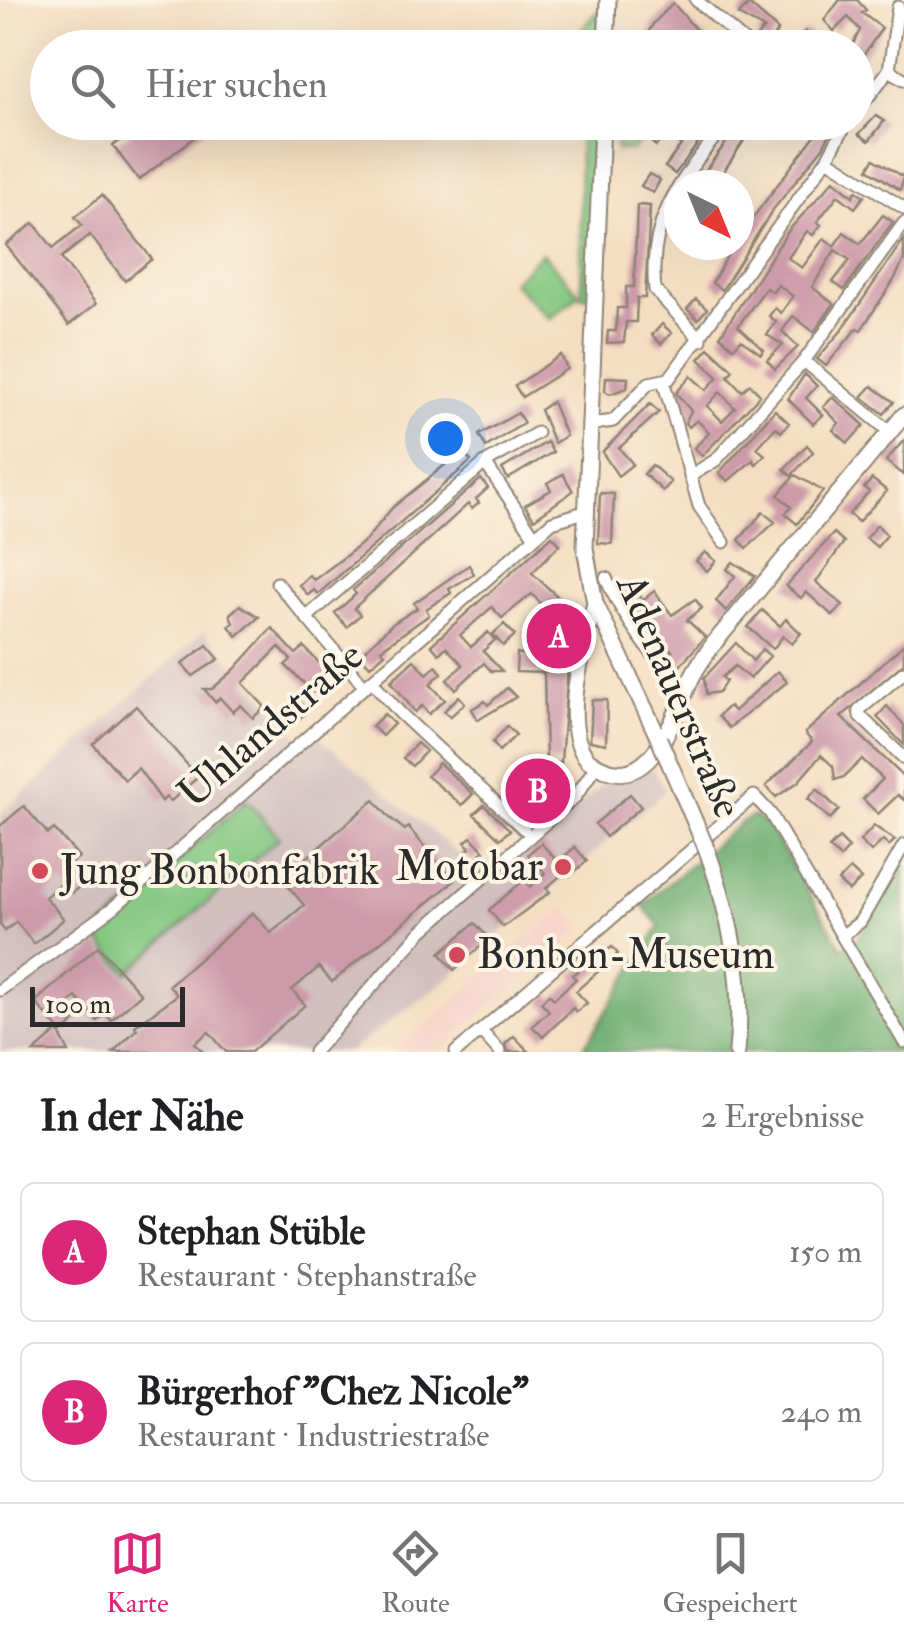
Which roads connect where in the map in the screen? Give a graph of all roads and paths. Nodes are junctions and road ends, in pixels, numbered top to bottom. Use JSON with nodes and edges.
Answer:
{"nodes":[{"id":1,"x":608,"y":0,"type":"edge"},
{"id":2,"x":696,"y":0,"type":"edge"},
{"id":3,"x":897,"y":4,"type":"edge"},
{"id":4,"x":607,"y":30,"type":"edge"},
{"id":5,"x":731,"y":30,"type":"edge"},
{"id":6,"x":889,"y":70,"type":"junction"},
{"id":7,"x":904,"y":79,"type":"edge"},
{"id":8,"x":874,"y":90,"type":"edge"},
{"id":9,"x":601,"y":140,"type":"edge"},
{"id":10,"x":713,"y":140,"type":"edge"},
{"id":11,"x":837,"y":140,"type":"edge"},
{"id":12,"x":827,"y":159,"type":"junction"},
{"id":13,"x":904,"y":208,"type":"edge"},
{"id":14,"x":904,"y":223,"type":"edge"},
{"id":15,"x":701,"y":340,"type":"junction"},
{"id":16,"x":804,"y":361,"type":"junction"},
{"id":17,"x":664,"y":384,"type":"junction"},
{"id":18,"x":904,"y":415,"type":"edge"},
{"id":19,"x":588,"y":425,"type":"junction"},
{"id":20,"x":537,"y":432,"type":"dead end"},
{"id":21,"x":890,"y":432,"type":"junction"},
{"id":22,"x":485,"y":463,"type":"junction"},
{"id":23,"x":690,"y":476,"type":"junction"},
{"id":24,"x":584,"y":512,"type":"junction"},
{"id":25,"x":534,"y":537,"type":"junction"},
{"id":26,"x":724,"y":542,"type":"dead end"},
{"id":27,"x":606,"y":578,"type":"dead end"},
{"id":28,"x":277,"y":583,"type":"dead end"},
{"id":29,"x":595,"y":603,"type":"junction"},
{"id":30,"x":307,"y":617,"type":"junction"},
{"id":31,"x":614,"y":644,"type":"junction"},
{"id":32,"x":904,"y":672,"type":"edge"},
{"id":33,"x":579,"y":674,"type":"junction"},
{"id":34,"x":369,"y":684,"type":"junction"},
{"id":35,"x":688,"y":687,"type":"junction"},
{"id":36,"x":904,"y":758,"type":"edge"},
{"id":37,"x":596,"y":766,"type":"junction"},
{"id":38,"x":524,"y":829,"type":"dead end"},
{"id":39,"x":904,"y":845,"type":"edge"},
{"id":40,"x":843,"y":936,"type":"junction"},
{"id":41,"x":0,"y":990,"type":"edge"},
{"id":42,"x":481,"y":1030,"type":"junction"},
{"id":43,"x":904,"y":1042,"type":"edge"},
{"id":44,"x":314,"y":1052,"type":"edge"},
{"id":45,"x":456,"y":1052,"type":"edge"},
{"id":46,"x":500,"y":1052,"type":"edge"},
{"id":47,"x":738,"y":1052,"type":"edge"}],
"edges":[{"from":1,"to":4,"type":"main road"},
{"from":2,"to":5,"type":"street"},
{"from":3,"to":6,"type":"street"},
{"from":6,"to":7,"type":"street"},
{"from":6,"to":8,"type":"street"},
{"from":9,"to":19,"type":"main road","name":"Adenauerstraße"},
{"from":10,"to":15,"type":"street"},
{"from":11,"to":12,"type":"street"},
{"from":12,"to":13,"type":"street"},
{"from":12,"to":15,"type":"street"},
{"from":14,"to":16,"type":"street"},
{"from":15,"to":17,"type":"street"},
{"from":16,"to":21,"type":"street"},
{"from":16,"to":23,"type":"street"},
{"from":17,"to":19,"type":"street"},
{"from":17,"to":23,"type":"street"},
{"from":18,"to":21,"type":"main road"},
{"from":19,"to":24,"type":"main road","name":"Adenauerstraße"},
{"from":20,"to":22,"type":"street"},
{"from":21,"to":35,"type":"main road"},
{"from":22,"to":25,"type":"street"},
{"from":22,"to":30,"type":"street"},
{"from":23,"to":26,"type":"street"},
{"from":24,"to":25,"type":"street","name":"Uhlandstraße"},
{"from":24,"to":29,"type":"main road","name":"Adenauerstraße"},
{"from":25,"to":34,"type":"street","name":"Uhlandstraße"},
{"from":27,"to":35,"type":"street","name":"Adenauerstraße"},
{"from":28,"to":30,"type":"street"},
{"from":29,"to":31,"type":"main road","name":"Adenauerstraße"},
{"from":29,"to":33,"type":"main road"},
{"from":30,"to":34,"type":"street"},
{"from":31,"to":33,"type":"main road"},
{"from":31,"to":47,"type":"main road","name":"Adenauerstraße","bridge":true},
{"from":32,"to":36,"type":"street"},
{"from":33,"to":37,"type":"main road"},
{"from":34,"to":38,"type":"street"},
{"from":34,"to":41,"type":"street","name":"Uhlandstraße"},
{"from":35,"to":37,"type":"main road"},
{"from":37,"to":44,"type":"street"},
{"from":39,"to":40,"type":"street"},
{"from":40,"to":42,"type":"street"},
{"from":40,"to":43,"type":"street"},
{"from":42,"to":45,"type":"street"},
{"from":42,"to":46,"type":"street"}]}
